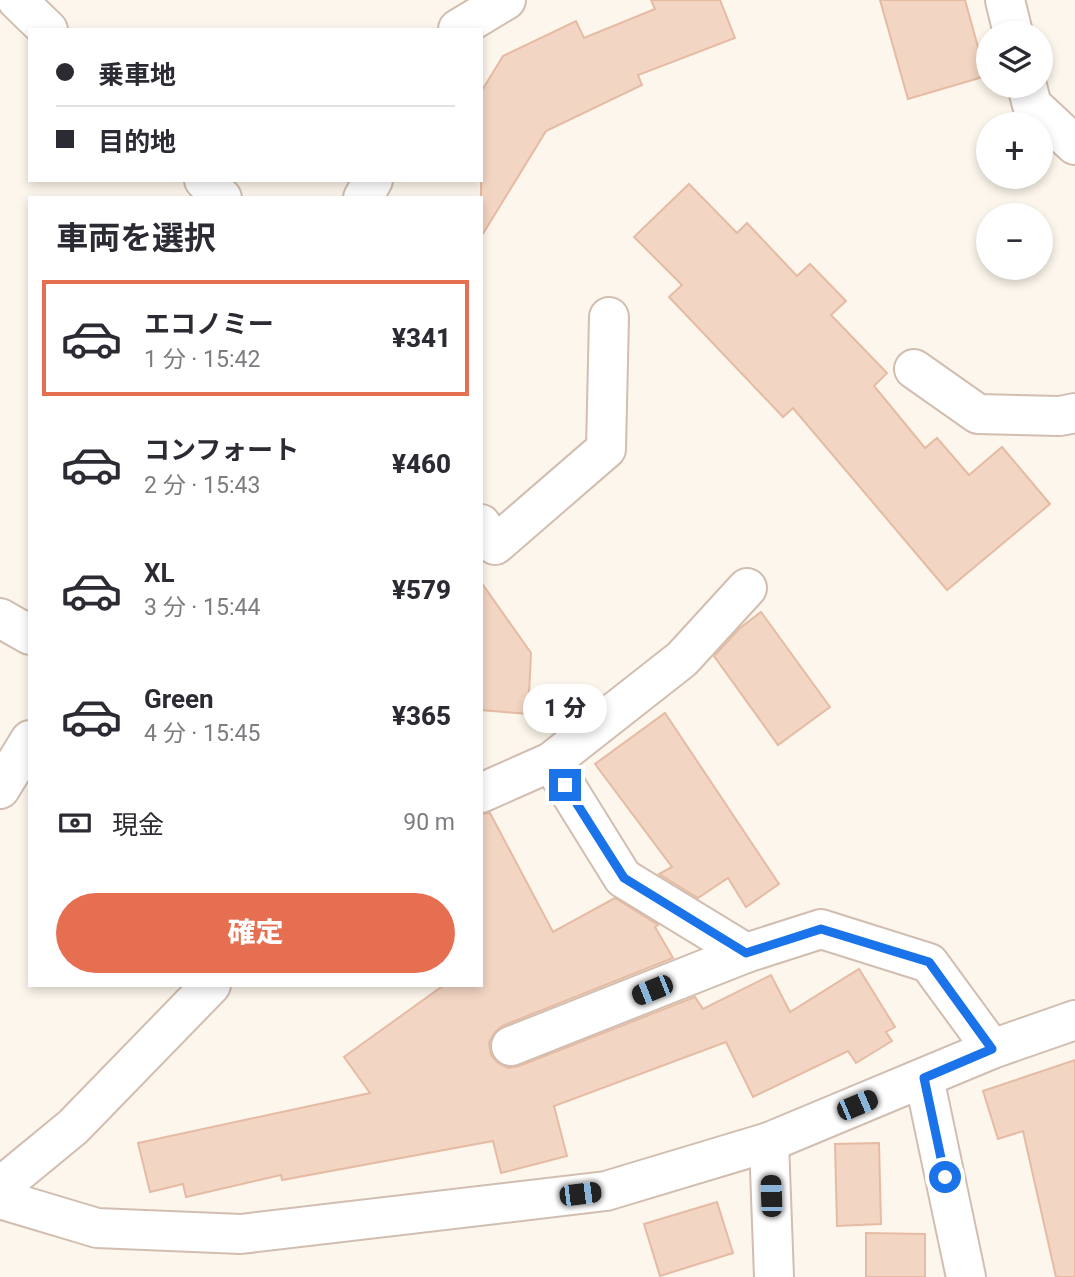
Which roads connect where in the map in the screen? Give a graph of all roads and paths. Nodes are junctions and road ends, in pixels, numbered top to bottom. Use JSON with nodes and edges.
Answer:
{"nodes":[{"id":1,"x":17,"y":0,"type":"edge"},
{"id":2,"x":506,"y":0,"type":"edge"},
{"id":3,"x":1005,"y":0,"type":"edge"},
{"id":4,"x":458,"y":19,"type":"edge"},
{"id":5,"x":1010,"y":21,"type":"edge"},
{"id":6,"x":46,"y":28,"type":"edge"},
{"id":7,"x":1030,"y":98,"type":"edge"},
{"id":8,"x":1075,"y":145,"type":"edge"},
{"id":9,"x":206,"y":182,"type":"edge"},
{"id":10,"x":220,"y":196,"type":"edge"},
{"id":11,"x":608,"y":317,"type":"dead end"},
{"id":12,"x":914,"y":369,"type":"dead end"},
{"id":13,"x":1075,"y":413,"type":"edge"},
{"id":14,"x":483,"y":527,"type":"edge"},
{"id":15,"x":747,"y":588,"type":"dead end"},
{"id":16,"x":0,"y":618,"type":"edge"},
{"id":17,"x":28,"y":634,"type":"edge"},
{"id":18,"x":28,"y":743,"type":"edge"},
{"id":19,"x":551,"y":762,"type":"junction"},
{"id":20,"x":0,"y":789,"type":"edge"},
{"id":21,"x":483,"y":792,"type":"edge"},
{"id":22,"x":746,"y":953,"type":"junction"},
{"id":23,"x":209,"y":987,"type":"edge"},
{"id":24,"x":1075,"y":1020,"type":"edge"},
{"id":25,"x":511,"y":1046,"type":"dead end"},
{"id":26,"x":992,"y":1049,"type":"junction"},
{"id":27,"x":924,"y":1078,"type":"junction"},
{"id":28,"x":769,"y":1142,"type":"junction"},
{"id":29,"x":0,"y":1187,"type":"edge"},
{"id":30,"x":0,"y":1199,"type":"edge"},
{"id":31,"x":774,"y":1277,"type":"edge"},
{"id":32,"x":966,"y":1277,"type":"edge"}],
"edges":[{"from":1,"to":6,"type":"street"},
{"from":2,"to":4,"type":"street"},
{"from":3,"to":5,"type":"street"},
{"from":7,"to":8,"type":"street"},
{"from":9,"to":10,"type":"street"},
{"from":11,"to":14,"type":"street"},
{"from":12,"to":13,"type":"street"},
{"from":15,"to":19,"type":"street"},
{"from":16,"to":17,"type":"street"},
{"from":18,"to":20,"type":"street"},
{"from":19,"to":21,"type":"street"},
{"from":19,"to":22,"type":"street"},
{"from":22,"to":25,"type":"street"},
{"from":22,"to":26,"type":"street"},
{"from":23,"to":29,"type":"street"},
{"from":24,"to":26,"type":"street"},
{"from":26,"to":27,"type":"street"},
{"from":27,"to":28,"type":"street"},
{"from":27,"to":32,"type":"street"},
{"from":28,"to":30,"type":"street"},
{"from":28,"to":31,"type":"street"}]}
